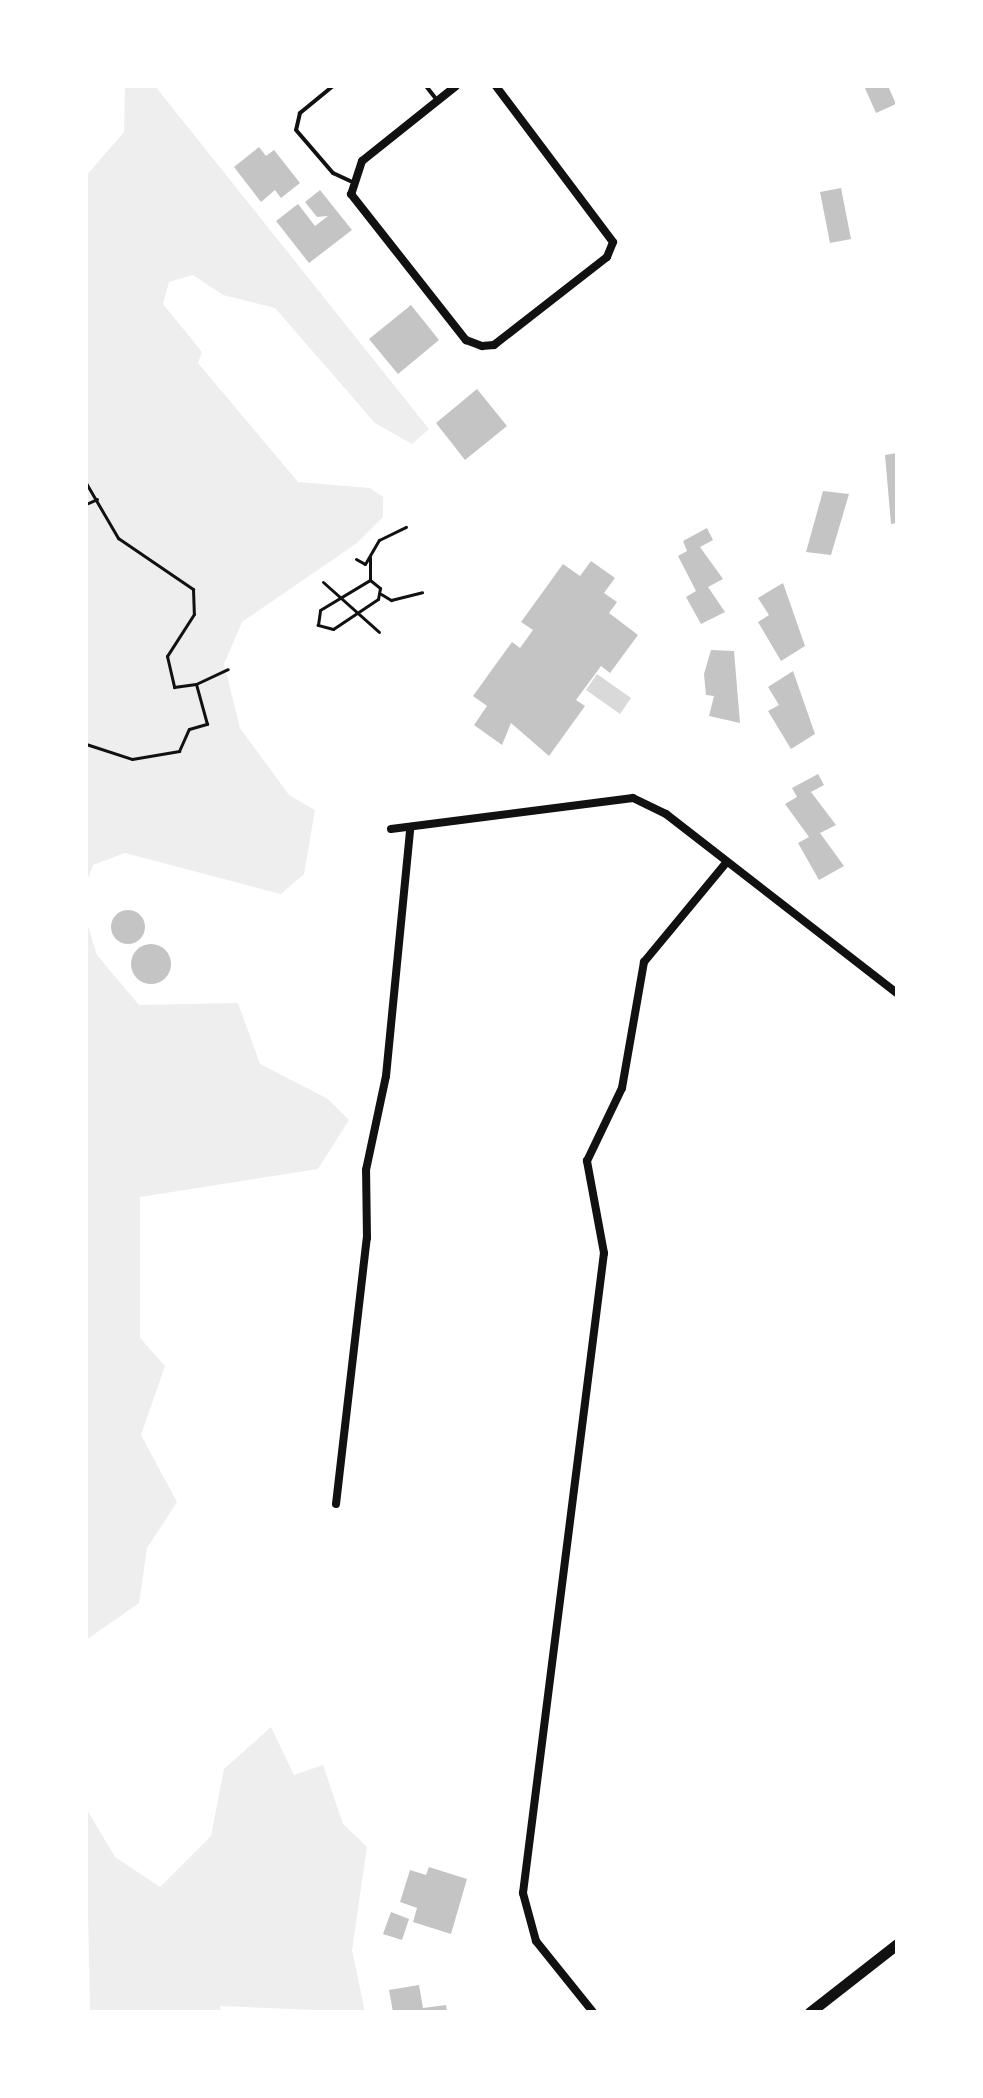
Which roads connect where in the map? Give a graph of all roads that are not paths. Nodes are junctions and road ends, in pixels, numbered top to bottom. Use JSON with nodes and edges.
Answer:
{"nodes":[{"id":1,"x":333,"y":86,"type":"edge"},
{"id":2,"x":426,"y":86,"type":"edge"},
{"id":3,"x":456,"y":86,"type":"edge"},
{"id":4,"x":496,"y":86,"type":"edge"},
{"id":5,"x":438,"y":101,"type":"junction"},
{"id":6,"x":350,"y":181,"type":"junction"},
{"id":7,"x":391,"y":829,"type":"dead end"},
{"id":8,"x":410,"y":830,"type":"junction"},
{"id":9,"x":726,"y":863,"type":"junction"},
{"id":10,"x":897,"y":993,"type":"edge"},
{"id":11,"x":336,"y":1504,"type":"dead end"},
{"id":12,"x":897,"y":1944,"type":"edge"},
{"id":13,"x":593,"y":2012,"type":"edge"},
{"id":14,"x":810,"y":2012,"type":"edge"}],
"edges":[{"from":1,"to":6,"type":"lane"},
{"from":2,"to":5,"type":"lane"},
{"from":3,"to":5,"type":"street"},
{"from":4,"to":6,"type":"street"},
{"from":5,"to":6,"type":"street"},
{"from":7,"to":8,"type":"street"},
{"from":8,"to":9,"type":"street"},
{"from":8,"to":11,"type":"street"},
{"from":9,"to":10,"type":"street"},
{"from":9,"to":13,"type":"street"},
{"from":12,"to":14,"type":"street"}]}
